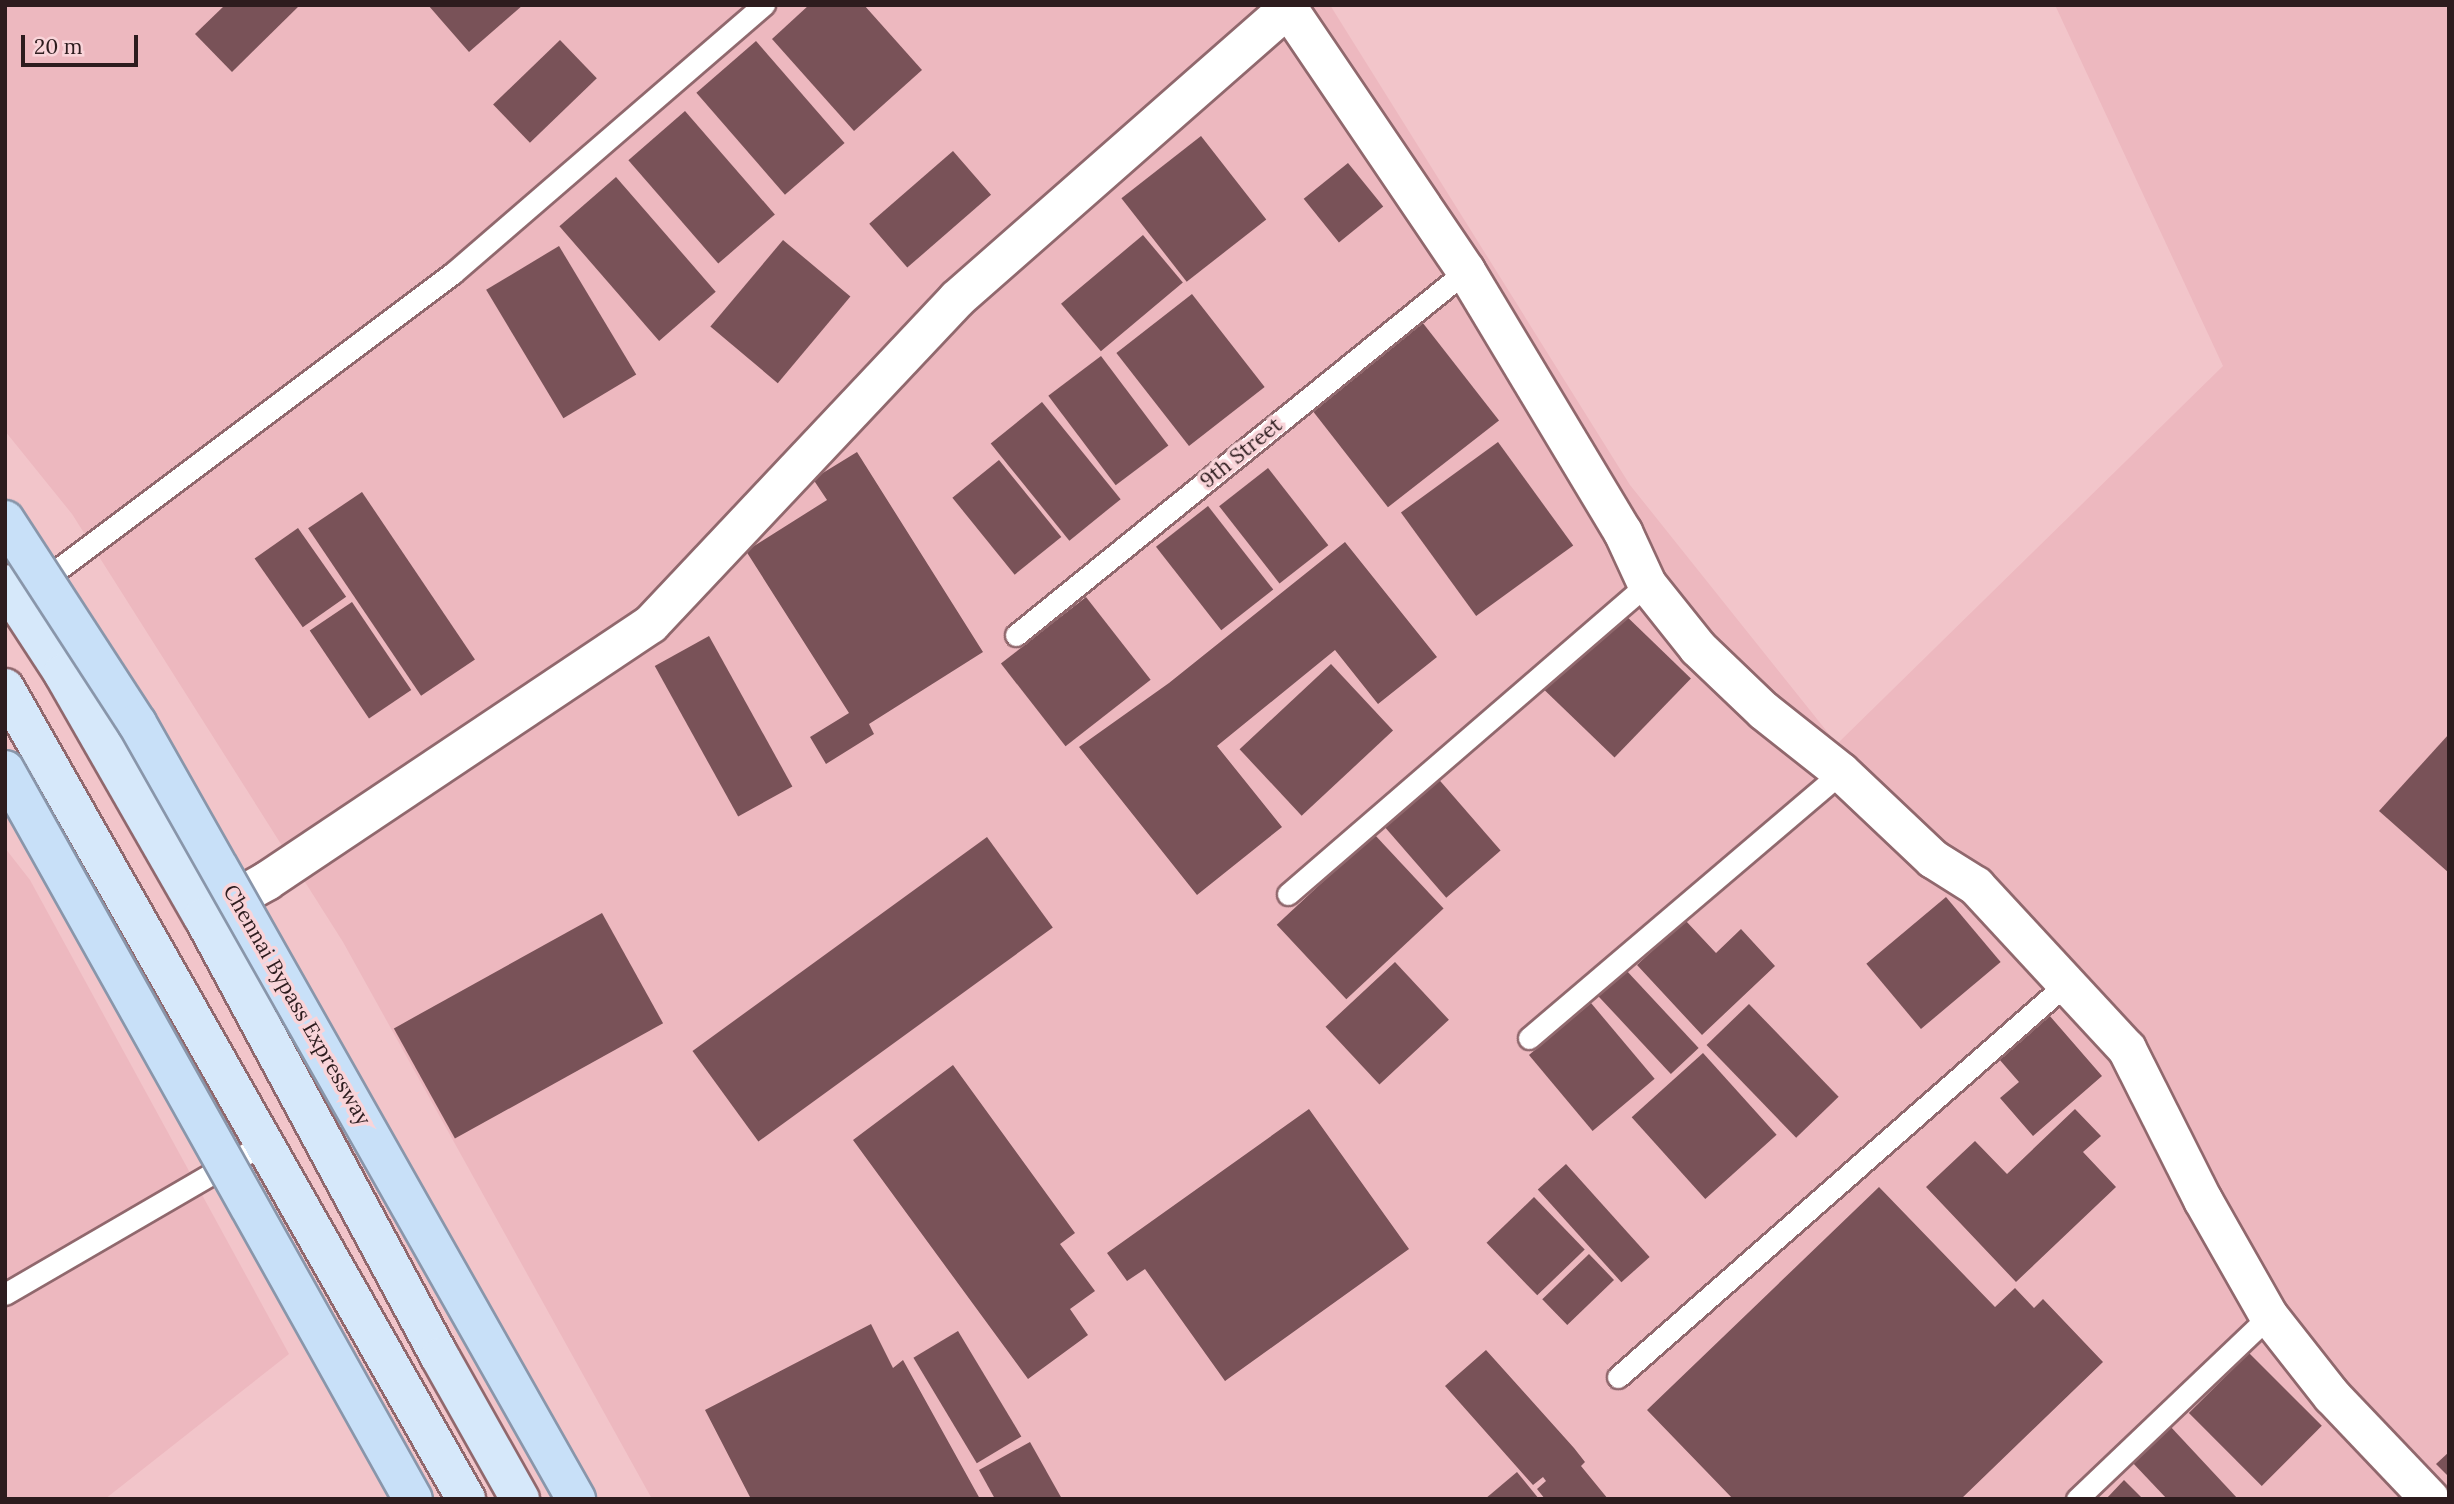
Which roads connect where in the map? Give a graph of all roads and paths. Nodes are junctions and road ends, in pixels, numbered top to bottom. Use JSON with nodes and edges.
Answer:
{"nodes":[{"id":1,"x":764,"y":5,"type":"edge"},
{"id":2,"x":1466,"y":271,"type":"junction"},
{"id":3,"x":5,"y":520,"type":"edge"},
{"id":4,"x":1647,"y":584,"type":"junction"},
{"id":5,"x":11,"y":592,"type":"edge"},
{"id":6,"x":1016,"y":635,"type":"dead end"},
{"id":7,"x":5,"y":688,"type":"edge"},
{"id":8,"x":5,"y":770,"type":"edge"},
{"id":9,"x":1841,"y":772,"type":"junction"},
{"id":10,"x":1288,"y":894,"type":"dead end"},
{"id":11,"x":203,"y":917,"type":"junction"},
{"id":12,"x":2066,"y":984,"type":"junction"},
{"id":13,"x":1529,"y":1038,"type":"dead end"},
{"id":14,"x":263,"y":1144,"type":"junction"},
{"id":15,"x":5,"y":1294,"type":"edge"},
{"id":16,"x":2269,"y":1315,"type":"junction"},
{"id":17,"x":1618,"y":1377,"type":"dead end"},
{"id":18,"x":414,"y":1499,"type":"edge"},
{"id":19,"x":466,"y":1499,"type":"edge"},
{"id":20,"x":520,"y":1499,"type":"edge"},
{"id":21,"x":576,"y":1499,"type":"edge"},
{"id":22,"x":2077,"y":1499,"type":"edge"},
{"id":23,"x":2430,"y":1499,"type":"edge"}],
"edges":[{"from":1,"to":5,"type":"lane"},
{"from":2,"to":4,"type":"street"},
{"from":2,"to":6,"type":"lane","name":"9th Street"},
{"from":2,"to":11,"type":"street"},
{"from":3,"to":21,"type":"highway","name":"Chennai Bypass Expressway","bridge":true},
{"from":4,"to":9,"type":"street"},
{"from":4,"to":10,"type":"lane"},
{"from":5,"to":11,"type":"main road"},
{"from":7,"to":14,"type":"main road"},
{"from":8,"to":18,"type":"highway","bridge":true},
{"from":9,"to":12,"type":"street"},
{"from":9,"to":13,"type":"lane"},
{"from":11,"to":20,"type":"main road"},
{"from":12,"to":16,"type":"street"},
{"from":12,"to":17,"type":"lane"},
{"from":14,"to":15,"type":"lane"},
{"from":14,"to":19,"type":"main road"},
{"from":16,"to":22,"type":"lane"},
{"from":16,"to":23,"type":"street"}]}
